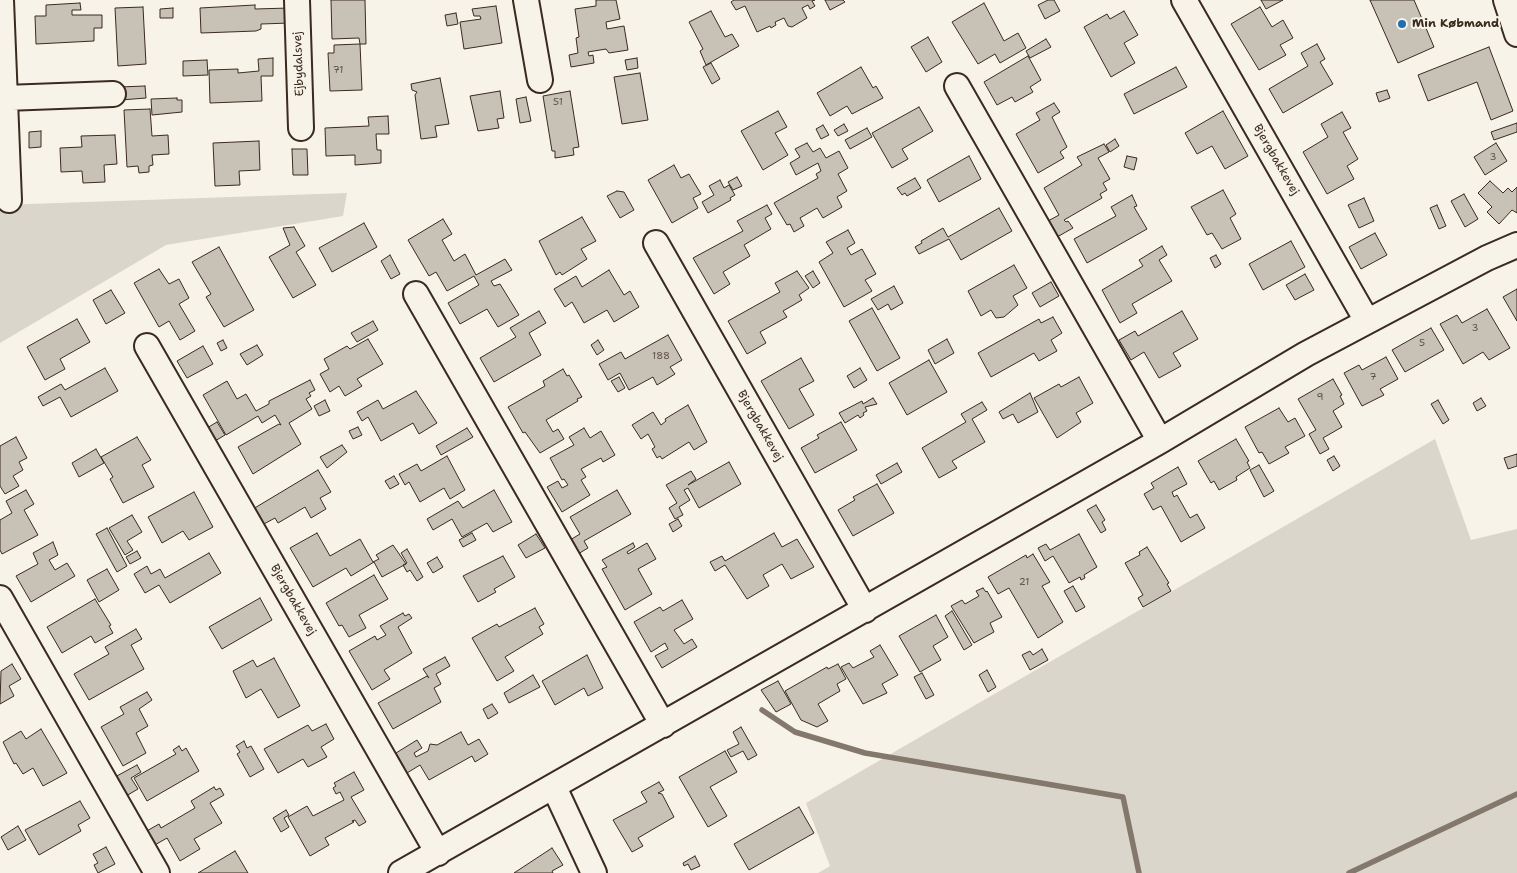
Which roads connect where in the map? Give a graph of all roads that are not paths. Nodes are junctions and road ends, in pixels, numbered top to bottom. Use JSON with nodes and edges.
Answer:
{"nodes":[{"id":1,"x":1,"y":0,"type":"edge"},
{"id":2,"x":297,"y":0,"type":"edge"},
{"id":3,"x":526,"y":0,"type":"edge"},
{"id":4,"x":1184,"y":0,"type":"edge"},
{"id":5,"x":1506,"y":0,"type":"edge"},
{"id":6,"x":1517,"y":34,"type":"edge"},
{"id":7,"x":540,"y":80,"type":"dead end"},
{"id":8,"x":957,"y":86,"type":"dead end"},
{"id":9,"x":113,"y":94,"type":"dead end"},
{"id":10,"x":5,"y":98,"type":"junction"},
{"id":11,"x":301,"y":128,"type":"dead end"},
{"id":12,"x":9,"y":200,"type":"dead end"},
{"id":13,"x":656,"y":243,"type":"dead end"},
{"id":14,"x":1517,"y":245,"type":"edge"},
{"id":15,"x":416,"y":294,"type":"dead end"},
{"id":16,"x":1367,"y":321,"type":"junction"},
{"id":17,"x":147,"y":346,"type":"dead end"},
{"id":18,"x":1160,"y":441,"type":"junction"},
{"id":19,"x":0,"y":598,"type":"edge"},
{"id":20,"x":864,"y":610,"type":"junction"},
{"id":21,"x":663,"y":725,"type":"junction"},
{"id":22,"x":554,"y":787,"type":"junction"},
{"id":23,"x":438,"y":853,"type":"junction"},
{"id":24,"x":157,"y":873,"type":"edge"},
{"id":25,"x":401,"y":873,"type":"edge"},
{"id":26,"x":594,"y":873,"type":"edge"}],
"edges":[{"from":1,"to":10,"type":"street"},
{"from":2,"to":11,"type":"street","name":"Ejbydalsvej"},
{"from":3,"to":7,"type":"street"},
{"from":4,"to":16,"type":"street","name":"Bjergbakkevej"},
{"from":5,"to":6,"type":"street"},
{"from":8,"to":18,"type":"street"},
{"from":9,"to":10,"type":"street"},
{"from":10,"to":12,"type":"street"},
{"from":13,"to":20,"type":"street","name":"Bjergbakkevej"},
{"from":14,"to":16,"type":"street"},
{"from":15,"to":21,"type":"street"},
{"from":16,"to":18,"type":"street"},
{"from":17,"to":23,"type":"street","name":"Bjergbakkevej"},
{"from":18,"to":20,"type":"street"},
{"from":19,"to":24,"type":"street"},
{"from":20,"to":21,"type":"street"},
{"from":21,"to":22,"type":"street"},
{"from":22,"to":23,"type":"street"},
{"from":22,"to":26,"type":"street"},
{"from":23,"to":25,"type":"street"}]}
